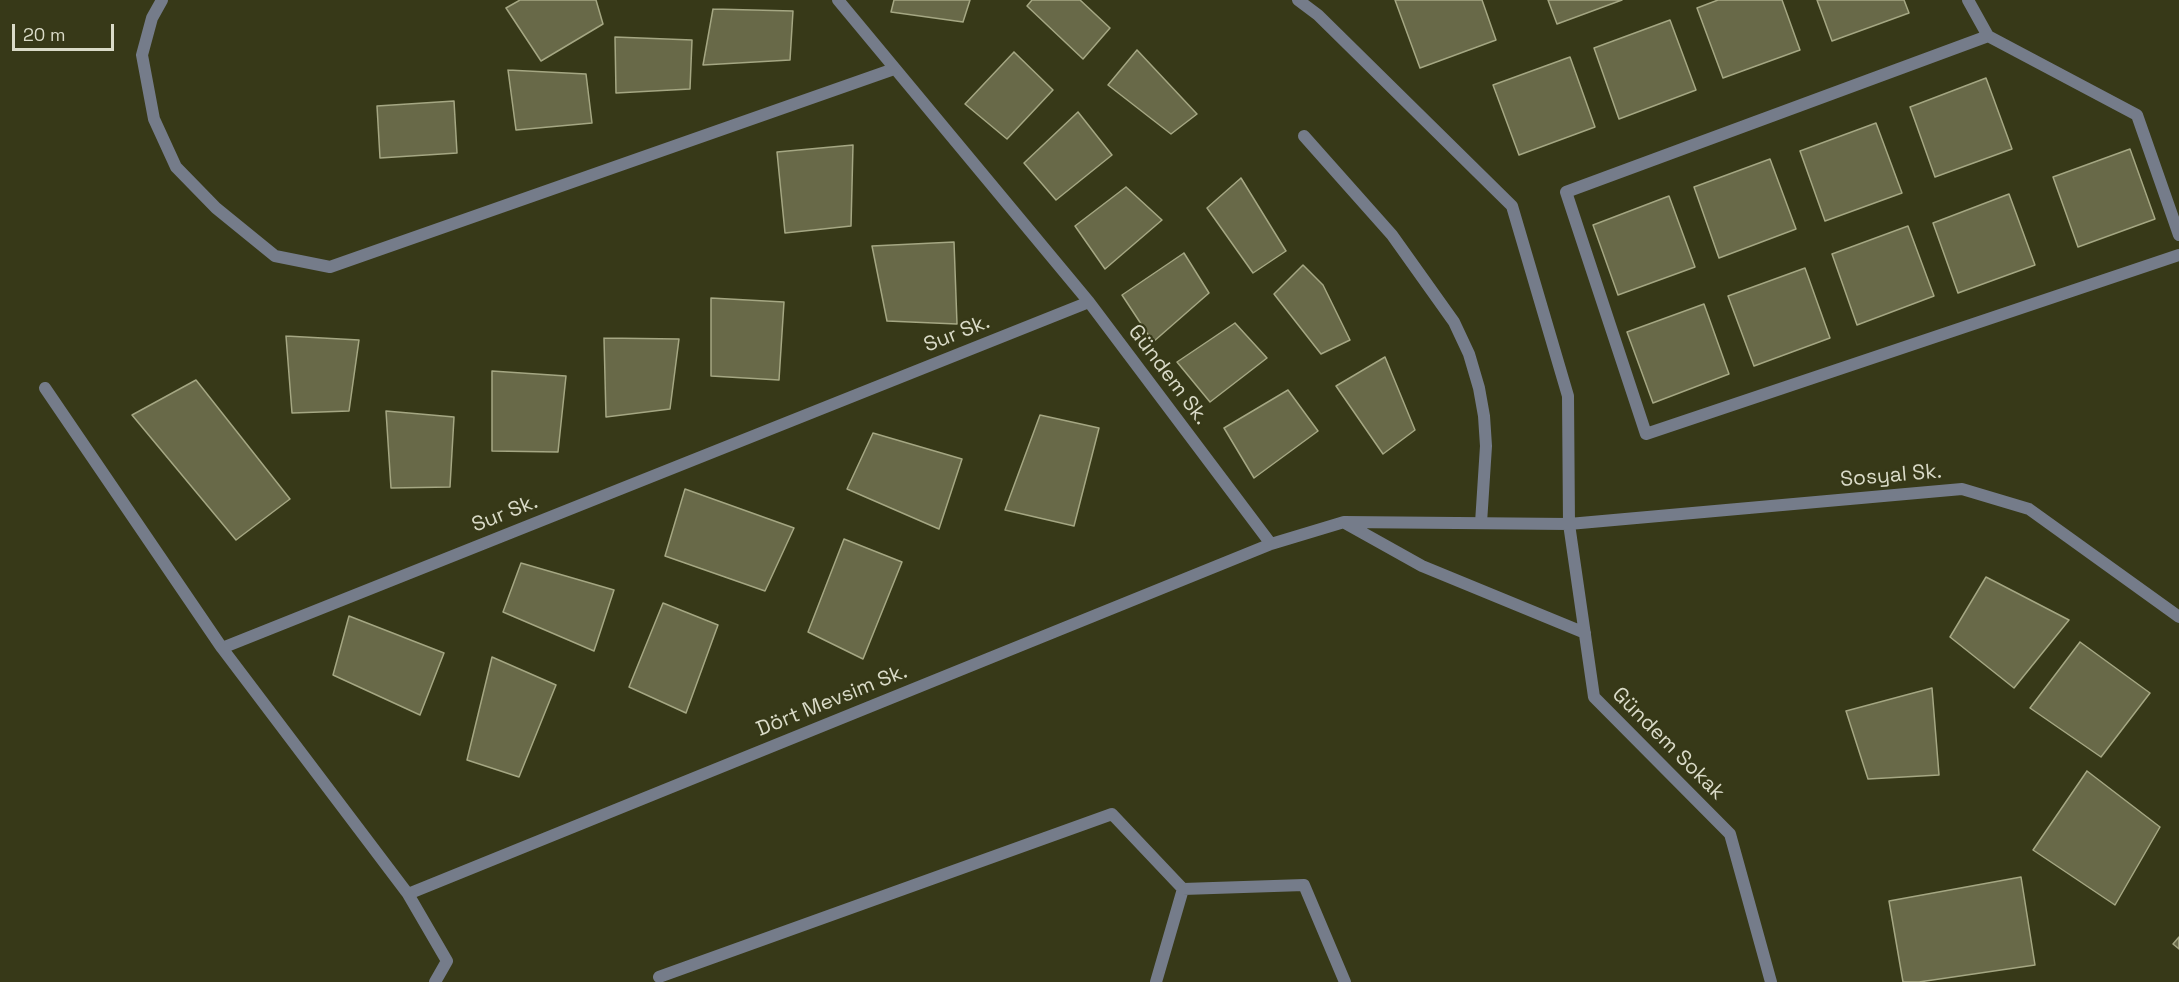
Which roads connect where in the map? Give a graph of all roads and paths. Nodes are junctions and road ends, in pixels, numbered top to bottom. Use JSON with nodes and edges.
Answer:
{"nodes":[{"id":1,"x":162,"y":0,"type":"edge"},
{"id":2,"x":838,"y":0,"type":"edge"},
{"id":3,"x":1298,"y":0,"type":"edge"},
{"id":4,"x":1968,"y":0,"type":"edge"},
{"id":5,"x":1988,"y":36,"type":"junction"},
{"id":6,"x":894,"y":69,"type":"junction"},
{"id":7,"x":1304,"y":136,"type":"dead end"},
{"id":8,"x":2179,"y":235,"type":"edge"},
{"id":9,"x":2179,"y":255,"type":"edge"},
{"id":10,"x":1089,"y":302,"type":"junction"},
{"id":11,"x":45,"y":388,"type":"dead end"},
{"id":12,"x":1344,"y":522,"type":"junction"},
{"id":13,"x":1481,"y":523,"type":"junction"},
{"id":14,"x":1569,"y":524,"type":"junction"},
{"id":15,"x":1271,"y":544,"type":"junction"},
{"id":16,"x":2179,"y":617,"type":"edge"},
{"id":17,"x":1585,"y":633,"type":"junction"},
{"id":18,"x":222,"y":648,"type":"junction"},
{"id":19,"x":1183,"y":889,"type":"junction"},
{"id":20,"x":408,"y":894,"type":"junction"},
{"id":21,"x":657,"y":981,"type":"edge"},
{"id":22,"x":435,"y":982,"type":"edge"},
{"id":23,"x":1156,"y":982,"type":"edge"},
{"id":24,"x":1345,"y":982,"type":"edge"},
{"id":25,"x":1771,"y":982,"type":"edge"}],
"edges":[{"from":1,"to":6,"type":"street"},
{"from":2,"to":6,"type":"street","name":"Gündem Sk."},
{"from":3,"to":14,"type":"street","name":"Gündem Sokak"},
{"from":4,"to":5,"type":"street"},
{"from":5,"to":8,"type":"street"},
{"from":5,"to":9,"type":"street"},
{"from":6,"to":10,"type":"street","name":"Gündem Sk."},
{"from":7,"to":13,"type":"street"},
{"from":10,"to":15,"type":"street","name":"Gündem Sk."},
{"from":10,"to":18,"type":"street","name":"Sur Sk."},
{"from":11,"to":18,"type":"street"},
{"from":12,"to":13,"type":"street"},
{"from":12,"to":15,"type":"street"},
{"from":12,"to":17,"type":"street"},
{"from":13,"to":14,"type":"street"},
{"from":14,"to":16,"type":"street","name":"Sosyal Sk."},
{"from":14,"to":17,"type":"street","name":"Gündem Sokak"},
{"from":15,"to":20,"type":"street","name":"Dört Mevsim Sk."},
{"from":17,"to":25,"type":"street","name":"Gündem Sokak"},
{"from":18,"to":20,"type":"street"},
{"from":19,"to":21,"type":"street"},
{"from":19,"to":23,"type":"street"},
{"from":19,"to":24,"type":"street"},
{"from":20,"to":22,"type":"street"}]}
